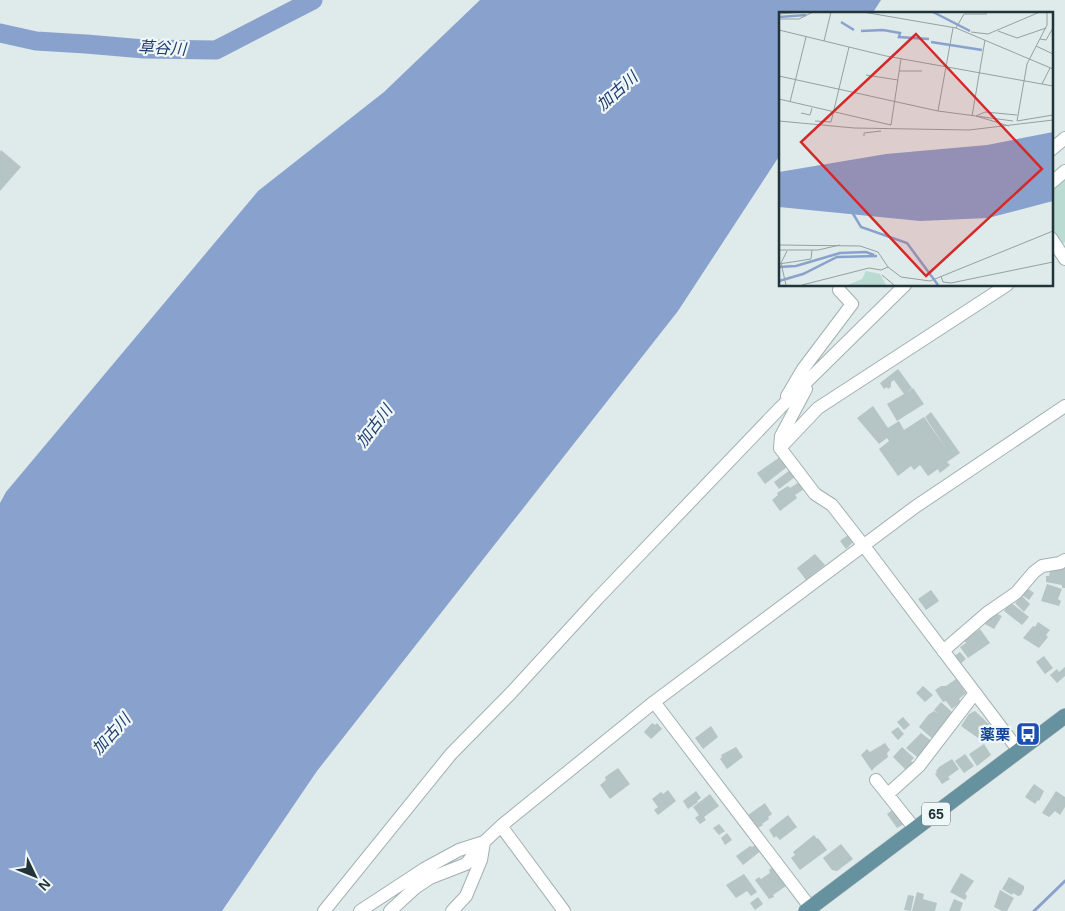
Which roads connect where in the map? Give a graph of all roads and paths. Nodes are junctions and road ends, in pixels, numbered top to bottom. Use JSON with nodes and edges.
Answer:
{"nodes":[{"id":1,"x":1065,"y":138,"type":"edge"},
{"id":2,"x":1052,"y":149,"type":"edge"},
{"id":3,"x":1065,"y":171,"type":"edge"},
{"id":4,"x":1052,"y":182,"type":"edge"},
{"id":5,"x":1052,"y":240,"type":"edge"},
{"id":6,"x":1060,"y":254,"type":"edge"},
{"id":7,"x":904,"y":286,"type":"edge"},
{"id":8,"x":1005,"y":286,"type":"edge"},
{"id":9,"x":839,"y":290,"type":"dead end"},
{"id":10,"x":808,"y":382,"type":"junction"},
{"id":11,"x":1065,"y":406,"type":"edge"},
{"id":12,"x":780,"y":408,"type":"junction"},
{"id":13,"x":780,"y":448,"type":"junction"},
{"id":14,"x":864,"y":546,"type":"junction"},
{"id":15,"x":1065,"y":560,"type":"edge"},
{"id":16,"x":943,"y":651,"type":"junction"},
{"id":17,"x":975,"y":693,"type":"junction"},
{"id":18,"x":654,"y":702,"type":"junction"},
{"id":19,"x":1065,"y":716,"type":"edge"},
{"id":20,"x":1018,"y":751,"type":"junction"},
{"id":21,"x":876,"y":780,"type":"dead end"},
{"id":22,"x":888,"y":794,"type":"junction"},
{"id":23,"x":501,"y":826,"type":"junction"},
{"id":24,"x":915,"y":829,"type":"junction"},
{"id":25,"x":484,"y":842,"type":"junction"},
{"id":26,"x":810,"y":910,"type":"edge"},
{"id":27,"x":324,"y":911,"type":"edge"},
{"id":28,"x":360,"y":911,"type":"edge"},
{"id":29,"x":390,"y":911,"type":"edge"},
{"id":30,"x":452,"y":911,"type":"edge"},
{"id":31,"x":564,"y":911,"type":"edge"}],
"edges":[{"from":1,"to":2,"type":"street"},
{"from":3,"to":4,"type":"street"},
{"from":5,"to":6,"type":"street"},
{"from":7,"to":10,"type":"street"},
{"from":8,"to":13,"type":"street"},
{"from":9,"to":12,"type":"street"},
{"from":10,"to":12,"type":"street"},
{"from":10,"to":13,"type":"street"},
{"from":11,"to":14,"type":"street"},
{"from":12,"to":27,"type":"street"},
{"from":13,"to":14,"type":"street"},
{"from":14,"to":16,"type":"street"},
{"from":14,"to":18,"type":"street"},
{"from":15,"to":16,"type":"street"},
{"from":16,"to":17,"type":"street"},
{"from":17,"to":20,"type":"street"},
{"from":17,"to":22,"type":"street"},
{"from":18,"to":23,"type":"street"},
{"from":18,"to":26,"type":"street"},
{"from":19,"to":20,"type":"main road","number":"65"},
{"from":20,"to":24,"type":"main road","number":"65"},
{"from":21,"to":22,"type":"street"},
{"from":22,"to":24,"type":"street"},
{"from":23,"to":25,"type":"street"},
{"from":23,"to":31,"type":"street"},
{"from":24,"to":26,"type":"main road","number":"65"},
{"from":25,"to":28,"type":"street"},
{"from":25,"to":29,"type":"street"},
{"from":25,"to":30,"type":"street"}]}
